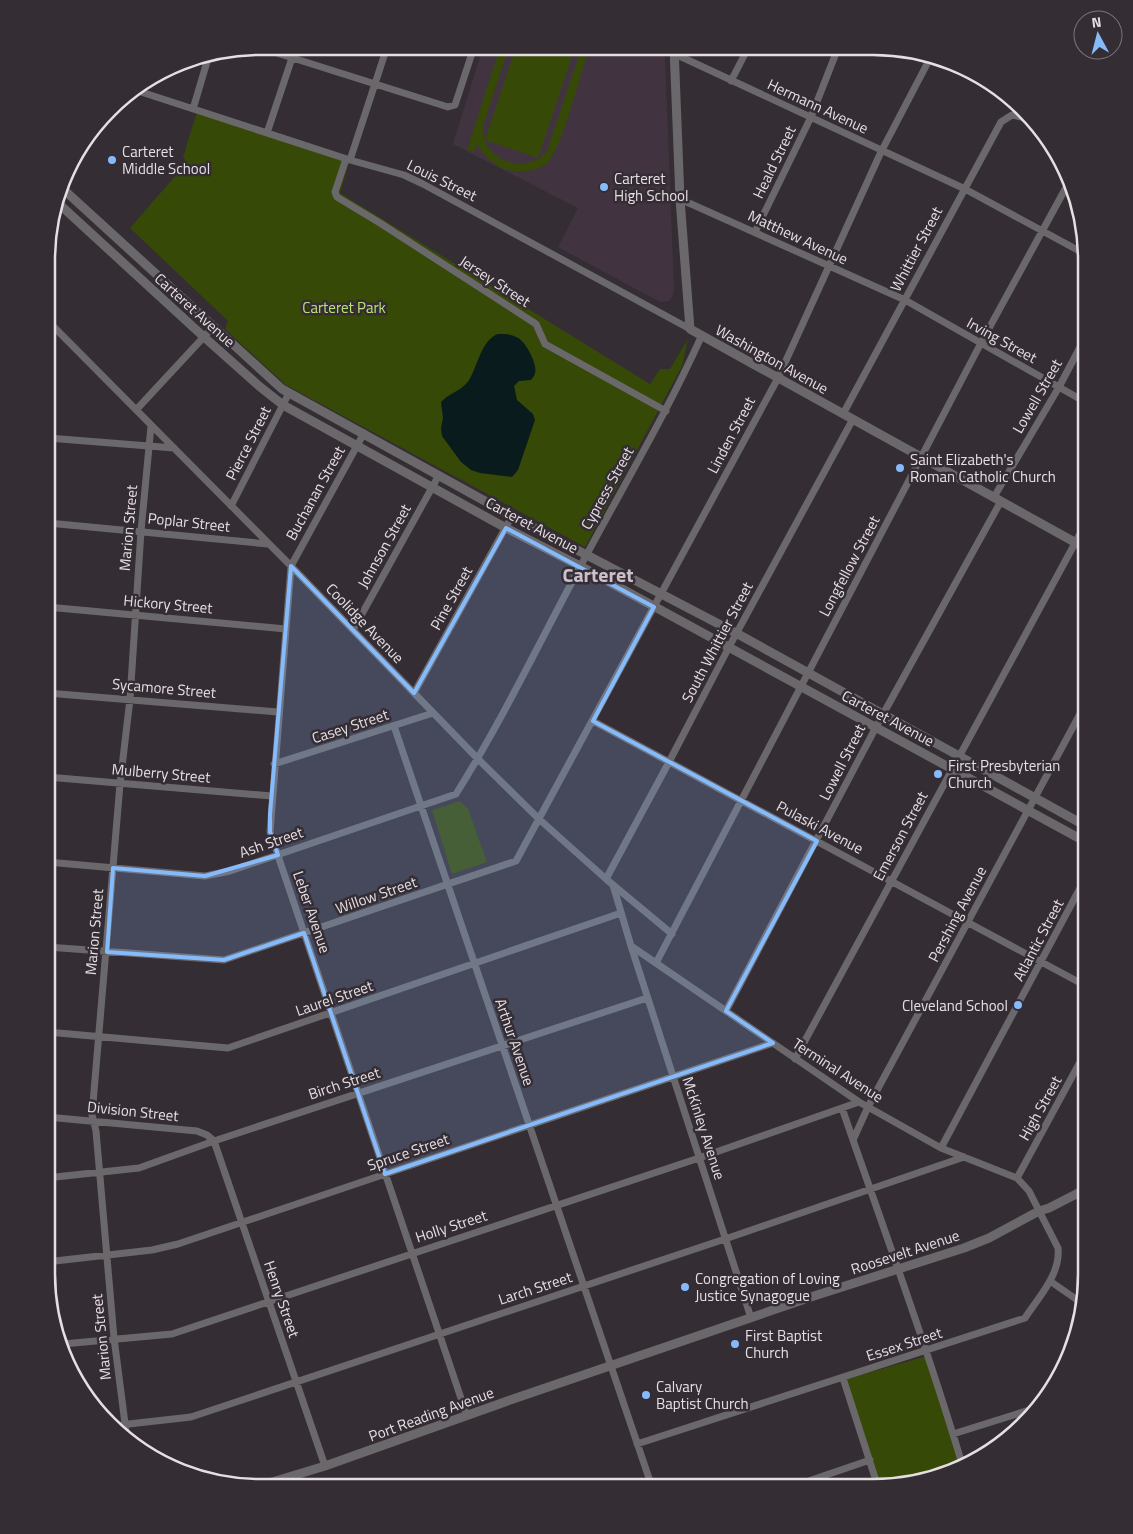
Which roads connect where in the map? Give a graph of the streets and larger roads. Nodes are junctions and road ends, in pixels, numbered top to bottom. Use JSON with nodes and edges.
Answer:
{"nodes":[{"id":1,"x":283,"y":55,"type":"edge"},
{"id":2,"x":294,"y":55,"type":"edge"},
{"id":3,"x":383,"y":55,"type":"edge"},
{"id":4,"x":471,"y":55,"type":"edge"},
{"id":5,"x":674,"y":55,"type":"edge"},
{"id":6,"x":682,"y":55,"type":"edge"},
{"id":7,"x":744,"y":55,"type":"edge"},
{"id":8,"x":835,"y":55,"type":"edge"},
{"id":9,"x":293,"y":58,"type":"junction"},
{"id":10,"x":207,"y":62,"type":"edge"},
{"id":11,"x":927,"y":62,"type":"edge"},
{"id":12,"x":731,"y":81,"type":"junction"},
{"id":13,"x":374,"y":84,"type":"junction"},
{"id":14,"x":142,"y":92,"type":"edge"},
{"id":15,"x":192,"y":109,"type":"junction"},
{"id":16,"x":811,"y":117,"type":"junction"},
{"id":17,"x":1019,"y":117,"type":"edge"},
{"id":18,"x":267,"y":133,"type":"junction"},
{"id":19,"x":883,"y":151,"type":"junction"},
{"id":20,"x":348,"y":159,"type":"junction"},
{"id":21,"x":965,"y":189,"type":"junction"},
{"id":22,"x":1065,"y":189,"type":"edge"},
{"id":23,"x":67,"y":192,"type":"edge"},
{"id":24,"x":680,"y":199,"type":"junction"},
{"id":25,"x":62,"y":206,"type":"edge"},
{"id":26,"x":1042,"y":230,"type":"junction"},
{"id":27,"x":755,"y":232,"type":"junction"},
{"id":28,"x":1078,"y":250,"type":"edge"},
{"id":29,"x":829,"y":266,"type":"junction"},
{"id":30,"x":152,"y":269,"type":"junction"},
{"id":31,"x":142,"y":280,"type":"junction"},
{"id":32,"x":904,"y":300,"type":"junction"},
{"id":33,"x":214,"y":326,"type":"junction"},
{"id":34,"x":55,"y":328,"type":"edge"},
{"id":35,"x":690,"y":329,"type":"junction"},
{"id":36,"x":702,"y":335,"type":"junction"},
{"id":37,"x":204,"y":337,"type":"junction"},
{"id":38,"x":981,"y":343,"type":"junction"},
{"id":39,"x":1078,"y":351,"type":"edge"},
{"id":40,"x":778,"y":378,"type":"junction"},
{"id":41,"x":1059,"y":387,"type":"junction"},
{"id":42,"x":289,"y":393,"type":"junction"},
{"id":43,"x":1078,"y":398,"type":"edge"},
{"id":44,"x":283,"y":405,"type":"junction"},
{"id":45,"x":136,"y":410,"type":"junction"},
{"id":46,"x":666,"y":411,"type":"junction"},
{"id":47,"x":843,"y":414,"type":"junction"},
{"id":48,"x":853,"y":419,"type":"junction"},
{"id":49,"x":152,"y":426,"type":"junction"},
{"id":50,"x":364,"y":433,"type":"junction"},
{"id":51,"x":55,"y":439,"type":"edge"},
{"id":52,"x":357,"y":446,"type":"junction"},
{"id":53,"x":149,"y":447,"type":"junction"},
{"id":54,"x":174,"y":448,"type":"junction"},
{"id":55,"x":921,"y":457,"type":"junction"},
{"id":56,"x":439,"y":475,"type":"junction"},
{"id":57,"x":432,"y":487,"type":"junction"},
{"id":58,"x":998,"y":499,"type":"junction"},
{"id":59,"x":231,"y":506,"type":"junction"},
{"id":60,"x":512,"y":516,"type":"junction"},
{"id":61,"x":55,"y":524,"type":"edge"},
{"id":62,"x":506,"y":528,"type":"junction"},
{"id":63,"x":142,"y":531,"type":"junction"},
{"id":64,"x":1078,"y":537,"type":"edge"},
{"id":65,"x":1074,"y":543,"type":"junction"},
{"id":66,"x":268,"y":544,"type":"junction"},
{"id":67,"x":1078,"y":545,"type":"edge"},
{"id":68,"x":587,"y":554,"type":"junction"},
{"id":69,"x":291,"y":566,"type":"junction"},
{"id":70,"x":580,"y":566,"type":"junction"},
{"id":71,"x":661,"y":594,"type":"junction"},
{"id":72,"x":654,"y":607,"type":"junction"},
{"id":73,"x":55,"y":608,"type":"edge"},
{"id":74,"x":135,"y":615,"type":"junction"},
{"id":75,"x":286,"y":628,"type":"junction"},
{"id":76,"x":352,"y":630,"type":"junction"},
{"id":77,"x":736,"y":633,"type":"junction"},
{"id":78,"x":729,"y":647,"type":"junction"},
{"id":79,"x":808,"y":674,"type":"junction"},
{"id":80,"x":801,"y":686,"type":"junction"},
{"id":81,"x":55,"y":694,"type":"edge"},
{"id":82,"x":414,"y":694,"type":"junction"},
{"id":83,"x":130,"y":699,"type":"junction"},
{"id":84,"x":278,"y":712,"type":"junction"},
{"id":85,"x":433,"y":713,"type":"junction"},
{"id":86,"x":883,"y":714,"type":"junction"},
{"id":87,"x":1078,"y":716,"type":"edge"},
{"id":88,"x":593,"y":721,"type":"junction"},
{"id":89,"x":394,"y":726,"type":"junction"},
{"id":90,"x":876,"y":727,"type":"junction"},
{"id":91,"x":959,"y":756,"type":"junction"},
{"id":92,"x":478,"y":759,"type":"junction"},
{"id":93,"x":670,"y":762,"type":"junction"},
{"id":94,"x":274,"y":764,"type":"junction"},
{"id":95,"x":952,"y":768,"type":"junction"},
{"id":96,"x":55,"y":779,"type":"edge"},
{"id":97,"x":120,"y":784,"type":"junction"},
{"id":98,"x":272,"y":796,"type":"junction"},
{"id":99,"x":1034,"y":798,"type":"junction"},
{"id":100,"x":742,"y":801,"type":"junction"},
{"id":101,"x":421,"y":806,"type":"junction"},
{"id":102,"x":1028,"y":810,"type":"junction"},
{"id":103,"x":539,"y":819,"type":"junction"},
{"id":104,"x":1078,"y":822,"type":"edge"},
{"id":105,"x":1078,"y":838,"type":"edge"},
{"id":106,"x":817,"y":841,"type":"junction"},
{"id":107,"x":278,"y":855,"type":"junction"},
{"id":108,"x":55,"y":863,"type":"edge"},
{"id":109,"x":113,"y":868,"type":"junction"},
{"id":110,"x":606,"y":879,"type":"junction"},
{"id":111,"x":891,"y":881,"type":"junction"},
{"id":112,"x":447,"y":885,"type":"junction"},
{"id":113,"x":613,"y":885,"type":"junction"},
{"id":114,"x":1078,"y":893,"type":"edge"},
{"id":115,"x":621,"y":913,"type":"junction"},
{"id":116,"x":968,"y":922,"type":"junction"},
{"id":117,"x":304,"y":933,"type":"junction"},
{"id":118,"x":672,"y":934,"type":"junction"},
{"id":119,"x":631,"y":946,"type":"junction"},
{"id":120,"x":55,"y":948,"type":"edge"},
{"id":121,"x":107,"y":952,"type":"junction"},
{"id":122,"x":1042,"y":962,"type":"junction"},
{"id":123,"x":656,"y":963,"type":"junction"},
{"id":124,"x":474,"y":964,"type":"junction"},
{"id":125,"x":1078,"y":982,"type":"edge"},
{"id":126,"x":647,"y":998,"type":"junction"},
{"id":127,"x":726,"y":1011,"type":"junction"},
{"id":128,"x":331,"y":1013,"type":"junction"},
{"id":129,"x":55,"y":1033,"type":"edge"},
{"id":130,"x":100,"y":1036,"type":"junction"},
{"id":131,"x":773,"y":1043,"type":"junction"},
{"id":132,"x":502,"y":1047,"type":"junction"},
{"id":133,"x":795,"y":1058,"type":"junction"},
{"id":134,"x":1078,"y":1066,"type":"edge"},
{"id":135,"x":673,"y":1077,"type":"junction"},
{"id":136,"x":357,"y":1093,"type":"junction"},
{"id":137,"x":859,"y":1102,"type":"junction"},
{"id":138,"x":868,"y":1107,"type":"junction"},
{"id":139,"x":842,"y":1108,"type":"junction"},
{"id":140,"x":55,"y":1118,"type":"edge"},
{"id":141,"x":94,"y":1121,"type":"junction"},
{"id":142,"x":528,"y":1126,"type":"junction"},
{"id":143,"x":853,"y":1140,"type":"junction"},
{"id":144,"x":214,"y":1141,"type":"junction"},
{"id":145,"x":941,"y":1148,"type":"junction"},
{"id":146,"x":964,"y":1157,"type":"junction"},
{"id":147,"x":699,"y":1158,"type":"junction"},
{"id":148,"x":99,"y":1172,"type":"junction"},
{"id":149,"x":385,"y":1174,"type":"junction"},
{"id":150,"x":55,"y":1177,"type":"edge"},
{"id":151,"x":1018,"y":1178,"type":"junction"},
{"id":152,"x":870,"y":1189,"type":"junction"},
{"id":153,"x":1078,"y":1193,"type":"edge"},
{"id":154,"x":556,"y":1206,"type":"junction"},
{"id":155,"x":1039,"y":1211,"type":"junction"},
{"id":156,"x":242,"y":1222,"type":"junction"},
{"id":157,"x":725,"y":1239,"type":"junction"},
{"id":158,"x":412,"y":1254,"type":"junction"},
{"id":159,"x":107,"y":1255,"type":"junction"},
{"id":160,"x":55,"y":1261,"type":"edge"},
{"id":161,"x":898,"y":1269,"type":"junction"},
{"id":162,"x":1050,"y":1281,"type":"junction"},
{"id":163,"x":584,"y":1286,"type":"junction"},
{"id":164,"x":1076,"y":1299,"type":"edge"},
{"id":165,"x":269,"y":1301,"type":"junction"},
{"id":166,"x":751,"y":1318,"type":"junction"},
{"id":167,"x":439,"y":1334,"type":"junction"},
{"id":168,"x":114,"y":1338,"type":"junction"},
{"id":169,"x":67,"y":1343,"type":"edge"},
{"id":170,"x":926,"y":1351,"type":"junction"},
{"id":171,"x":612,"y":1366,"type":"junction"},
{"id":172,"x":843,"y":1378,"type":"junction"},
{"id":173,"x":296,"y":1382,"type":"junction"},
{"id":174,"x":1025,"y":1411,"type":"edge"},
{"id":175,"x":467,"y":1416,"type":"junction"},
{"id":176,"x":125,"y":1424,"type":"junction"},
{"id":177,"x":121,"y":1425,"type":"edge"},
{"id":178,"x":125,"y":1428,"type":"edge"},
{"id":179,"x":953,"y":1434,"type":"junction"},
{"id":180,"x":637,"y":1444,"type":"junction"},
{"id":181,"x":961,"y":1459,"type":"edge"},
{"id":182,"x":870,"y":1460,"type":"junction"},
{"id":183,"x":325,"y":1466,"type":"junction"},
{"id":184,"x":282,"y":1479,"type":"edge"},
{"id":185,"x":649,"y":1479,"type":"edge"},
{"id":186,"x":814,"y":1479,"type":"edge"},
{"id":187,"x":876,"y":1479,"type":"edge"}],
"edges":[{"from":1,"to":9,"type":"street"},
{"from":2,"to":9,"type":"street"},
{"from":3,"to":13,"type":"street","name":"Jersey Street"},
{"from":4,"to":13,"type":"street"},
{"from":5,"to":24,"type":"street"},
{"from":6,"to":12,"type":"street","name":"Hermann Avenue"},
{"from":7,"to":12,"type":"street"},
{"from":8,"to":16,"type":"street","name":"Heald Street"},
{"from":9,"to":13,"type":"street"},
{"from":9,"to":18,"type":"street"},
{"from":10,"to":15,"type":"street"},
{"from":11,"to":19,"type":"street","name":"Linden Street"},
{"from":12,"to":16,"type":"street","name":"Hermann Avenue"},
{"from":13,"to":20,"type":"street","name":"Jersey Street"},
{"from":14,"to":15,"type":"street","name":"Louis Street"},
{"from":15,"to":18,"type":"street","name":"Louis Street"},
{"from":16,"to":19,"type":"street","name":"Hermann Avenue"},
{"from":16,"to":27,"type":"street","name":"Heald Street"},
{"from":17,"to":21,"type":"street","name":"Whittier Street"},
{"from":18,"to":20,"type":"street","name":"Louis Street"},
{"from":19,"to":21,"type":"street","name":"Hermann Avenue"},
{"from":19,"to":29,"type":"street","name":"Linden Street"},
{"from":20,"to":35,"type":"street","name":"Louis Street"},
{"from":20,"to":46,"type":"street","name":"Jersey Street"},
{"from":21,"to":26,"type":"street","name":"Hermann Avenue"},
{"from":21,"to":32,"type":"street","name":"Whittier Street"},
{"from":22,"to":26,"type":"street","name":"Longfellow Street"},
{"from":23,"to":30,"type":"street","name":"Carteret Avenue"},
{"from":24,"to":27,"type":"street","name":"Matthew Avenue"},
{"from":24,"to":35,"type":"street"},
{"from":25,"to":31,"type":"street","name":"Carteret Avenue"},
{"from":26,"to":28,"type":"street","name":"Hermann Avenue"},
{"from":26,"to":38,"type":"street","name":"Longfellow Street"},
{"from":27,"to":29,"type":"street","name":"Matthew Avenue"},
{"from":29,"to":32,"type":"street","name":"Matthew Avenue"},
{"from":29,"to":40,"type":"street","name":"Linden Street"},
{"from":30,"to":31,"type":"street"},
{"from":30,"to":33,"type":"street","name":"Carteret Avenue"},
{"from":31,"to":37,"type":"street","name":"Carteret Avenue"},
{"from":32,"to":38,"type":"street","name":"Irving Street"},
{"from":32,"to":47,"type":"street","name":"Whittier Street"},
{"from":33,"to":37,"type":"street"},
{"from":33,"to":42,"type":"street","name":"Carteret Avenue"},
{"from":34,"to":45,"type":"street","name":"Coolidge Avenue"},
{"from":35,"to":36,"type":"street","name":"Washington Avenue"},
{"from":36,"to":40,"type":"street","name":"Washington Avenue"},
{"from":36,"to":46,"type":"street","name":"Cypress Street"},
{"from":37,"to":44,"type":"street","name":"Carteret Avenue"},
{"from":37,"to":45,"type":"street"},
{"from":38,"to":41,"type":"street","name":"Irving Street"},
{"from":38,"to":55,"type":"street","name":"Longfellow Street"},
{"from":39,"to":41,"type":"street","name":"Lowell Street"},
{"from":40,"to":47,"type":"street","name":"Washington Avenue"},
{"from":40,"to":71,"type":"street","name":"Linden Street"},
{"from":41,"to":43,"type":"street","name":"Irving Street"},
{"from":41,"to":58,"type":"street","name":"Lowell Street"},
{"from":42,"to":44,"type":"street","name":"Pierce Street"},
{"from":42,"to":50,"type":"street","name":"Carteret Avenue"},
{"from":44,"to":52,"type":"street","name":"Carteret Avenue"},
{"from":44,"to":59,"type":"street","name":"Pierce Street"},
{"from":45,"to":49,"type":"street","name":"Coolidge Avenue"},
{"from":46,"to":68,"type":"street","name":"Cypress Street"},
{"from":47,"to":48,"type":"street","name":"Washington Avenue"},
{"from":48,"to":55,"type":"street","name":"Washington Avenue"},
{"from":48,"to":77,"type":"street","name":"South Whittier Street"},
{"from":49,"to":53,"type":"street","name":"Marion Street"},
{"from":49,"to":54,"type":"street","name":"Coolidge Avenue"},
{"from":50,"to":52,"type":"street","name":"Buchanan Street"},
{"from":50,"to":56,"type":"street","name":"Carteret Avenue"},
{"from":51,"to":53,"type":"street"},
{"from":52,"to":57,"type":"street","name":"Carteret Avenue"},
{"from":52,"to":69,"type":"street","name":"Buchanan Street"},
{"from":53,"to":54,"type":"street"},
{"from":53,"to":63,"type":"street","name":"Marion Street"},
{"from":54,"to":59,"type":"street","name":"Coolidge Avenue"},
{"from":55,"to":58,"type":"street","name":"Washington Avenue"},
{"from":55,"to":79,"type":"street","name":"Longfellow Street"},
{"from":56,"to":57,"type":"street","name":"Johnson Street"},
{"from":56,"to":60,"type":"street","name":"Carteret Avenue"},
{"from":57,"to":62,"type":"street","name":"Carteret Avenue"},
{"from":57,"to":76,"type":"street","name":"Johnson Street"},
{"from":58,"to":65,"type":"street","name":"Washington Avenue"},
{"from":58,"to":86,"type":"street","name":"Lowell Street"},
{"from":59,"to":66,"type":"street","name":"Coolidge Avenue"},
{"from":60,"to":62,"type":"street","name":"Pine Street"},
{"from":60,"to":68,"type":"street","name":"Carteret Avenue"},
{"from":61,"to":63,"type":"street","name":"Poplar Street"},
{"from":62,"to":70,"type":"street","name":"Carteret Avenue"},
{"from":62,"to":82,"type":"street","name":"Pine Street"},
{"from":63,"to":66,"type":"street","name":"Poplar Street"},
{"from":63,"to":74,"type":"street","name":"Marion Street"},
{"from":64,"to":65,"type":"street","name":"Emerson Street"},
{"from":65,"to":67,"type":"street","name":"Washington Avenue"},
{"from":65,"to":91,"type":"street","name":"Emerson Street"},
{"from":66,"to":69,"type":"street","name":"Coolidge Avenue"},
{"from":68,"to":70,"type":"street","name":"Cypress Street"},
{"from":68,"to":71,"type":"street","name":"Carteret Avenue"},
{"from":69,"to":75,"type":"street","name":"Leber Avenue"},
{"from":69,"to":76,"type":"street","name":"Coolidge Avenue"},
{"from":70,"to":72,"type":"street","name":"Carteret Avenue"},
{"from":70,"to":92,"type":"street","name":"Cypress Street"},
{"from":71,"to":72,"type":"street","name":"Linden Street"},
{"from":71,"to":77,"type":"street","name":"Carteret Avenue"},
{"from":72,"to":78,"type":"street","name":"Carteret Avenue"},
{"from":72,"to":88,"type":"street","name":"Linden Street"},
{"from":73,"to":74,"type":"street","name":"Hickory Street"},
{"from":74,"to":75,"type":"street","name":"Hickory Street"},
{"from":74,"to":83,"type":"street","name":"Marion Street"},
{"from":75,"to":84,"type":"street","name":"Leber Avenue"},
{"from":76,"to":82,"type":"street","name":"Coolidge Avenue"},
{"from":77,"to":78,"type":"street","name":"South Whittier Street"},
{"from":77,"to":79,"type":"street","name":"Carteret Avenue"},
{"from":78,"to":80,"type":"street","name":"Carteret Avenue"},
{"from":78,"to":93,"type":"street","name":"South Whittier Street"},
{"from":79,"to":80,"type":"street","name":"Longfellow Street"},
{"from":79,"to":86,"type":"street","name":"Carteret Avenue"},
{"from":80,"to":90,"type":"street","name":"Carteret Avenue"},
{"from":80,"to":100,"type":"street","name":"Longfellow Street"},
{"from":81,"to":83,"type":"street","name":"Sycamore Street"},
{"from":82,"to":85,"type":"street","name":"Coolidge Avenue"},
{"from":83,"to":84,"type":"street","name":"Sycamore Street"},
{"from":83,"to":97,"type":"street","name":"Marion Street"},
{"from":84,"to":94,"type":"street","name":"Leber Avenue"},
{"from":85,"to":89,"type":"street","name":"Casey Street"},
{"from":85,"to":92,"type":"street","name":"Coolidge Avenue"},
{"from":86,"to":90,"type":"street","name":"Lowell Street"},
{"from":86,"to":91,"type":"street","name":"Carteret Avenue"},
{"from":87,"to":99,"type":"street","name":"Pershing Avenue"},
{"from":88,"to":93,"type":"street","name":"Pulaski Avenue"},
{"from":88,"to":103,"type":"street","name":"Linden Street"},
{"from":89,"to":94,"type":"street","name":"Casey Street"},
{"from":89,"to":101,"type":"street","name":"Arthur Avenue"},
{"from":90,"to":95,"type":"street","name":"Carteret Avenue"},
{"from":90,"to":106,"type":"street","name":"Lowell Street"},
{"from":91,"to":95,"type":"street","name":"Emerson Street"},
{"from":91,"to":99,"type":"street","name":"Carteret Avenue"},
{"from":92,"to":101,"type":"street","name":"Ash Street"},
{"from":92,"to":103,"type":"street","name":"Coolidge Avenue"},
{"from":93,"to":100,"type":"street","name":"Pulaski Avenue"},
{"from":93,"to":110,"type":"street","name":"South Whittier Street"},
{"from":94,"to":98,"type":"street","name":"Leber Avenue"},
{"from":95,"to":102,"type":"street","name":"Carteret Avenue"},
{"from":95,"to":111,"type":"street","name":"Emerson Street"},
{"from":96,"to":97,"type":"street","name":"Mulberry Street"},
{"from":97,"to":98,"type":"street","name":"Mulberry Street"},
{"from":97,"to":109,"type":"street","name":"Marion Street"},
{"from":98,"to":107,"type":"street","name":"Leber Avenue"},
{"from":99,"to":102,"type":"street","name":"Pershing Avenue"},
{"from":99,"to":104,"type":"street","name":"Carteret Avenue"},
{"from":100,"to":106,"type":"street","name":"Pulaski Avenue"},
{"from":100,"to":118,"type":"street","name":"Longfellow Street"},
{"from":101,"to":107,"type":"street","name":"Ash Street"},
{"from":101,"to":112,"type":"street","name":"Arthur Avenue"},
{"from":102,"to":105,"type":"street","name":"Carteret Avenue"},
{"from":102,"to":116,"type":"street","name":"Pershing Avenue"},
{"from":103,"to":110,"type":"street","name":"Coolidge Avenue"},
{"from":103,"to":112,"type":"street","name":"Willow Street"},
{"from":106,"to":111,"type":"street","name":"Pulaski Avenue"},
{"from":106,"to":127,"type":"street","name":"Lowell Street"},
{"from":107,"to":109,"type":"street","name":"Ash Street"},
{"from":107,"to":117,"type":"street","name":"Leber Avenue"},
{"from":108,"to":109,"type":"street","name":"Ash Street"},
{"from":109,"to":121,"type":"street","name":"Marion Street"},
{"from":110,"to":113,"type":"street","name":"Coolidge Avenue"},
{"from":111,"to":116,"type":"street","name":"Pulaski Avenue"},
{"from":111,"to":133,"type":"street","name":"Emerson Street"},
{"from":112,"to":117,"type":"street","name":"Willow Street"},
{"from":112,"to":124,"type":"street","name":"Arthur Avenue"},
{"from":113,"to":115,"type":"street","name":"McKinley Avenue"},
{"from":113,"to":118,"type":"street","name":"Coolidge Avenue"},
{"from":114,"to":122,"type":"street","name":"Atlantic Street"},
{"from":115,"to":119,"type":"street","name":"McKinley Avenue"},
{"from":115,"to":124,"type":"street","name":"Laurel Street"},
{"from":116,"to":122,"type":"street","name":"Pulaski Avenue"},
{"from":116,"to":138,"type":"street","name":"Pershing Avenue"},
{"from":117,"to":121,"type":"street","name":"Willow Street"},
{"from":117,"to":128,"type":"street","name":"Leber Avenue"},
{"from":118,"to":123,"type":"street","name":"Longfellow Street"},
{"from":119,"to":123,"type":"street"},
{"from":119,"to":126,"type":"street","name":"McKinley Avenue"},
{"from":120,"to":121,"type":"street","name":"Willow Street"},
{"from":121,"to":130,"type":"street","name":"Marion Street"},
{"from":122,"to":125,"type":"street","name":"Pulaski Avenue"},
{"from":122,"to":145,"type":"street","name":"Atlantic Street"},
{"from":123,"to":127,"type":"street","name":"Terminal Avenue"},
{"from":124,"to":128,"type":"street","name":"Laurel Street"},
{"from":124,"to":132,"type":"street","name":"Arthur Avenue"},
{"from":126,"to":132,"type":"street","name":"Birch Street"},
{"from":126,"to":135,"type":"street","name":"McKinley Avenue"},
{"from":127,"to":131,"type":"street","name":"Terminal Avenue"},
{"from":128,"to":130,"type":"street","name":"Laurel Street"},
{"from":128,"to":136,"type":"street","name":"Leber Avenue"},
{"from":129,"to":130,"type":"street","name":"Laurel Street"},
{"from":130,"to":141,"type":"street","name":"Marion Street"},
{"from":131,"to":133,"type":"street","name":"Terminal Avenue"},
{"from":131,"to":135,"type":"street","name":"Spruce Street"},
{"from":132,"to":136,"type":"street","name":"Birch Street"},
{"from":132,"to":142,"type":"street","name":"Arthur Avenue"},
{"from":133,"to":137,"type":"street","name":"Terminal Avenue"},
{"from":134,"to":151,"type":"street","name":"High Street"},
{"from":135,"to":142,"type":"street","name":"Spruce Street"},
{"from":135,"to":147,"type":"street","name":"McKinley Avenue"},
{"from":136,"to":144,"type":"street","name":"Birch Street"},
{"from":136,"to":149,"type":"street","name":"Leber Avenue"},
{"from":137,"to":138,"type":"street","name":"Terminal Avenue"},
{"from":137,"to":139,"type":"street","name":"Holly Street"},
{"from":138,"to":143,"type":"street","name":"Pershing Avenue"},
{"from":138,"to":145,"type":"street","name":"Terminal Avenue"},
{"from":139,"to":143,"type":"street"},
{"from":139,"to":147,"type":"street","name":"Holly Street"},
{"from":140,"to":141,"type":"street","name":"Division Street"},
{"from":141,"to":144,"type":"street","name":"Division Street"},
{"from":141,"to":148,"type":"street","name":"Marion Street"},
{"from":142,"to":149,"type":"street","name":"Spruce Street"},
{"from":142,"to":154,"type":"street","name":"Arthur Avenue"},
{"from":143,"to":152,"type":"street"},
{"from":144,"to":148,"type":"street","name":"Birch Street"},
{"from":144,"to":156,"type":"street","name":"Henry Street"},
{"from":145,"to":146,"type":"street","name":"Terminal Avenue"},
{"from":146,"to":151,"type":"street","name":"Terminal Avenue"},
{"from":146,"to":152,"type":"street","name":"Larch Street"},
{"from":147,"to":154,"type":"street","name":"Holly Street"},
{"from":147,"to":157,"type":"street","name":"McKinley Avenue"},
{"from":148,"to":150,"type":"street","name":"Birch Street"},
{"from":148,"to":159,"type":"street","name":"Marion Street"},
{"from":149,"to":156,"type":"street","name":"Spruce Street"},
{"from":149,"to":158,"type":"street","name":"Leber Avenue"},
{"from":151,"to":155,"type":"street","name":"Essex Street"},
{"from":152,"to":157,"type":"street","name":"Larch Street"},
{"from":152,"to":161,"type":"street"},
{"from":153,"to":155,"type":"street","name":"Roosevelt Avenue"},
{"from":154,"to":158,"type":"street","name":"Holly Street"},
{"from":154,"to":163,"type":"street","name":"Arthur Avenue"},
{"from":155,"to":161,"type":"street","name":"Roosevelt Avenue"},
{"from":155,"to":162,"type":"street","name":"Essex Street"},
{"from":156,"to":159,"type":"street","name":"Spruce Street"},
{"from":156,"to":165,"type":"street","name":"Henry Street"},
{"from":157,"to":163,"type":"street","name":"Larch Street"},
{"from":157,"to":166,"type":"street","name":"McKinley Avenue"},
{"from":158,"to":165,"type":"street","name":"Holly Street"},
{"from":158,"to":167,"type":"street","name":"Leber Avenue"},
{"from":159,"to":160,"type":"street","name":"Spruce Street"},
{"from":159,"to":168,"type":"street","name":"Marion Street"},
{"from":161,"to":166,"type":"street","name":"Roosevelt Avenue"},
{"from":161,"to":170,"type":"street"},
{"from":162,"to":164,"type":"street"},
{"from":162,"to":170,"type":"street","name":"Essex Street"},
{"from":163,"to":167,"type":"street","name":"Larch Street"},
{"from":163,"to":171,"type":"street","name":"Arthur Avenue"},
{"from":165,"to":168,"type":"street","name":"Holly Street"},
{"from":165,"to":173,"type":"street","name":"Henry Street"},
{"from":166,"to":171,"type":"street","name":"Roosevelt Avenue"},
{"from":167,"to":173,"type":"street","name":"Larch Street"},
{"from":167,"to":175,"type":"street","name":"Leber Avenue"},
{"from":168,"to":169,"type":"street","name":"Holly Street"},
{"from":168,"to":176,"type":"street","name":"Marion Street"},
{"from":170,"to":172,"type":"street","name":"Essex Street"},
{"from":170,"to":179,"type":"street"},
{"from":171,"to":175,"type":"street","name":"Port Reading Avenue"},
{"from":171,"to":180,"type":"street","name":"Arthur Avenue"},
{"from":172,"to":180,"type":"street","name":"Essex Street"},
{"from":172,"to":182,"type":"street"},
{"from":173,"to":176,"type":"street","name":"Larch Street"},
{"from":173,"to":183,"type":"street","name":"Henry Street"},
{"from":174,"to":179,"type":"street"},
{"from":175,"to":183,"type":"street","name":"Port Reading Avenue"},
{"from":176,"to":177,"type":"street","name":"Larch Street"},
{"from":176,"to":178,"type":"street","name":"Marion Street"},
{"from":179,"to":181,"type":"street"},
{"from":180,"to":185,"type":"street","name":"Arthur Avenue"},
{"from":182,"to":186,"type":"street"},
{"from":182,"to":187,"type":"street"},
{"from":183,"to":184,"type":"street","name":"Port Reading Avenue"}]}
